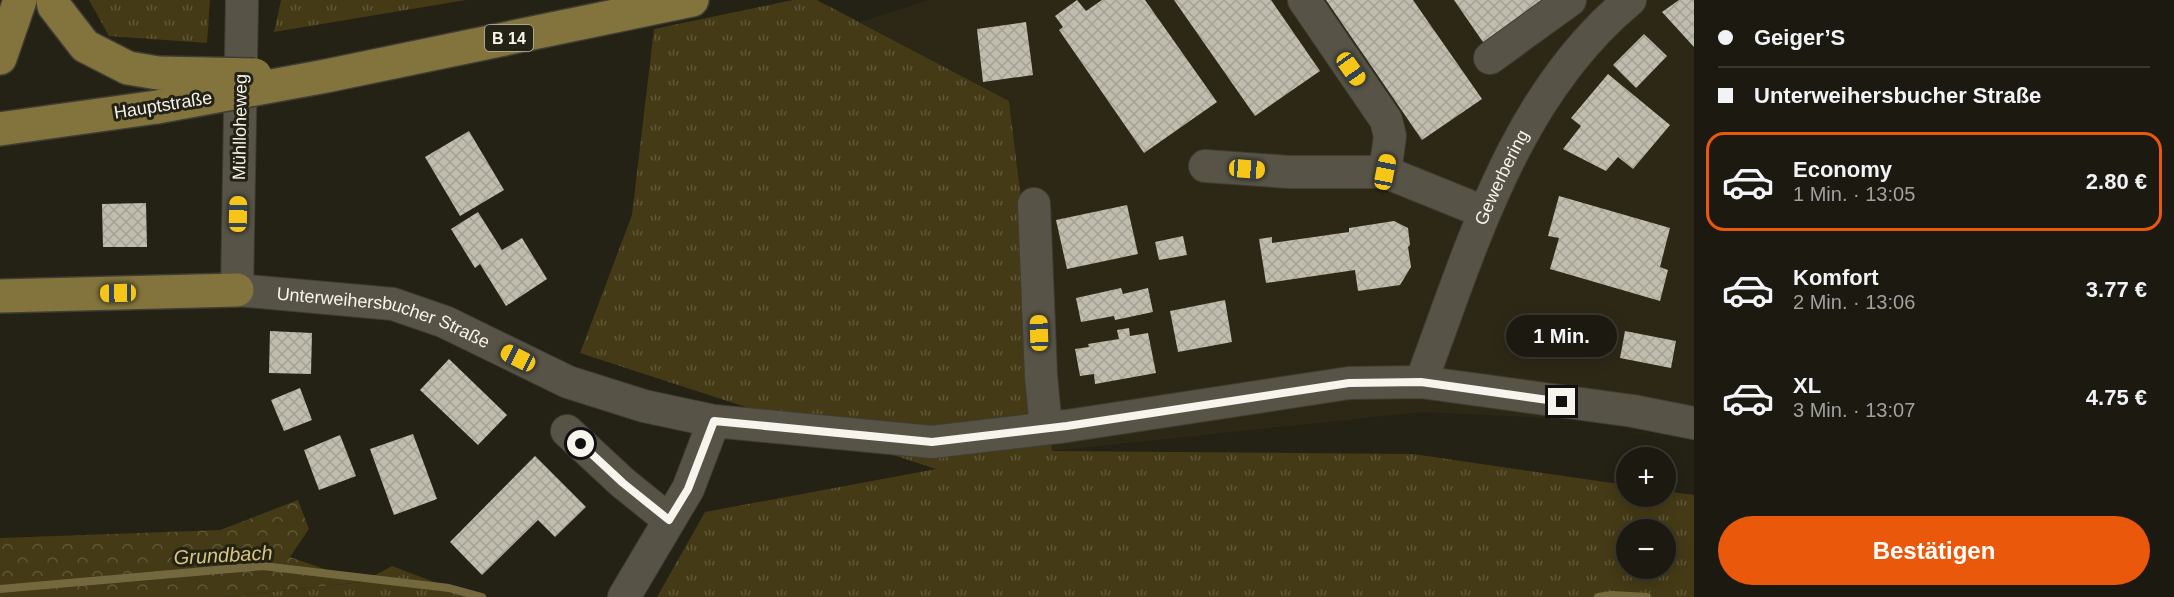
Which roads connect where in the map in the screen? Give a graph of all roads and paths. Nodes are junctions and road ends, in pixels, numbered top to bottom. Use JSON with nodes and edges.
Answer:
{"nodes":[{"id":1,"x":20,"y":0,"type":"edge"},
{"id":2,"x":53,"y":0,"type":"edge"},
{"id":3,"x":242,"y":0,"type":"edge"},
{"id":4,"x":692,"y":0,"type":"edge"},
{"id":5,"x":1304,"y":0,"type":"edge"},
{"id":6,"x":1570,"y":0,"type":"edge"},
{"id":7,"x":1580,"y":0,"type":"edge"},
{"id":8,"x":1630,"y":0,"type":"edge"},
{"id":9,"x":1601,"y":28,"type":"junction"},
{"id":10,"x":0,"y":58,"type":"edge"},
{"id":11,"x":1490,"y":58,"type":"dead end"},
{"id":12,"x":326,"y":76,"type":"junction"},
{"id":13,"x":0,"y":129,"type":"edge"},
{"id":14,"x":1205,"y":166,"type":"dead end"},
{"id":15,"x":1385,"y":172,"type":"junction"},
{"id":16,"x":1034,"y":204,"type":"dead end"},
{"id":17,"x":1484,"y":212,"type":"junction"},
{"id":18,"x":237,"y":290,"type":"junction"},
{"id":19,"x":0,"y":296,"type":"edge"},
{"id":20,"x":1421,"y":382,"type":"junction"},
{"id":21,"x":714,"y":421,"type":"junction"},
{"id":22,"x":1694,"y":423,"type":"edge"},
{"id":23,"x":1046,"y":428,"type":"junction"},
{"id":24,"x":567,"y":431,"type":"dead end"},
{"id":25,"x":669,"y":520,"type":"junction"},
{"id":26,"x":624,"y":597,"type":"edge"}],
"edges":[{"from":1,"to":10,"type":"main road"},
{"from":2,"to":12,"type":"main road","bridge":true},
{"from":3,"to":18,"type":"street","name":"Mühlloheweg"},
{"from":4,"to":12,"type":"main road","number":"B 14"},
{"from":5,"to":15,"type":"street"},
{"from":6,"to":11,"type":"street"},
{"from":7,"to":9,"type":"street"},
{"from":8,"to":9,"type":"street","name":"Gewerbering"},
{"from":9,"to":17,"type":"street","name":"Gewerbering"},
{"from":12,"to":13,"type":"main road","name":"Hauptstraße","number":"B 14","bridge":true},
{"from":14,"to":15,"type":"street"},
{"from":15,"to":17,"type":"street"},
{"from":16,"to":23,"type":"street"},
{"from":17,"to":20,"type":"street","name":"Gewerbering"},
{"from":18,"to":19,"type":"main road"},
{"from":18,"to":21,"type":"street","name":"Unterweihersbucher Straße"},
{"from":20,"to":22,"type":"street","name":"Unterweihersbucher Straße"},
{"from":20,"to":23,"type":"street","name":"Unterweihersbucher Straße"},
{"from":21,"to":23,"type":"street","name":"Unterweihersbucher Straße"},
{"from":21,"to":25,"type":"street"},
{"from":24,"to":25,"type":"street"},
{"from":25,"to":26,"type":"street"}]}
